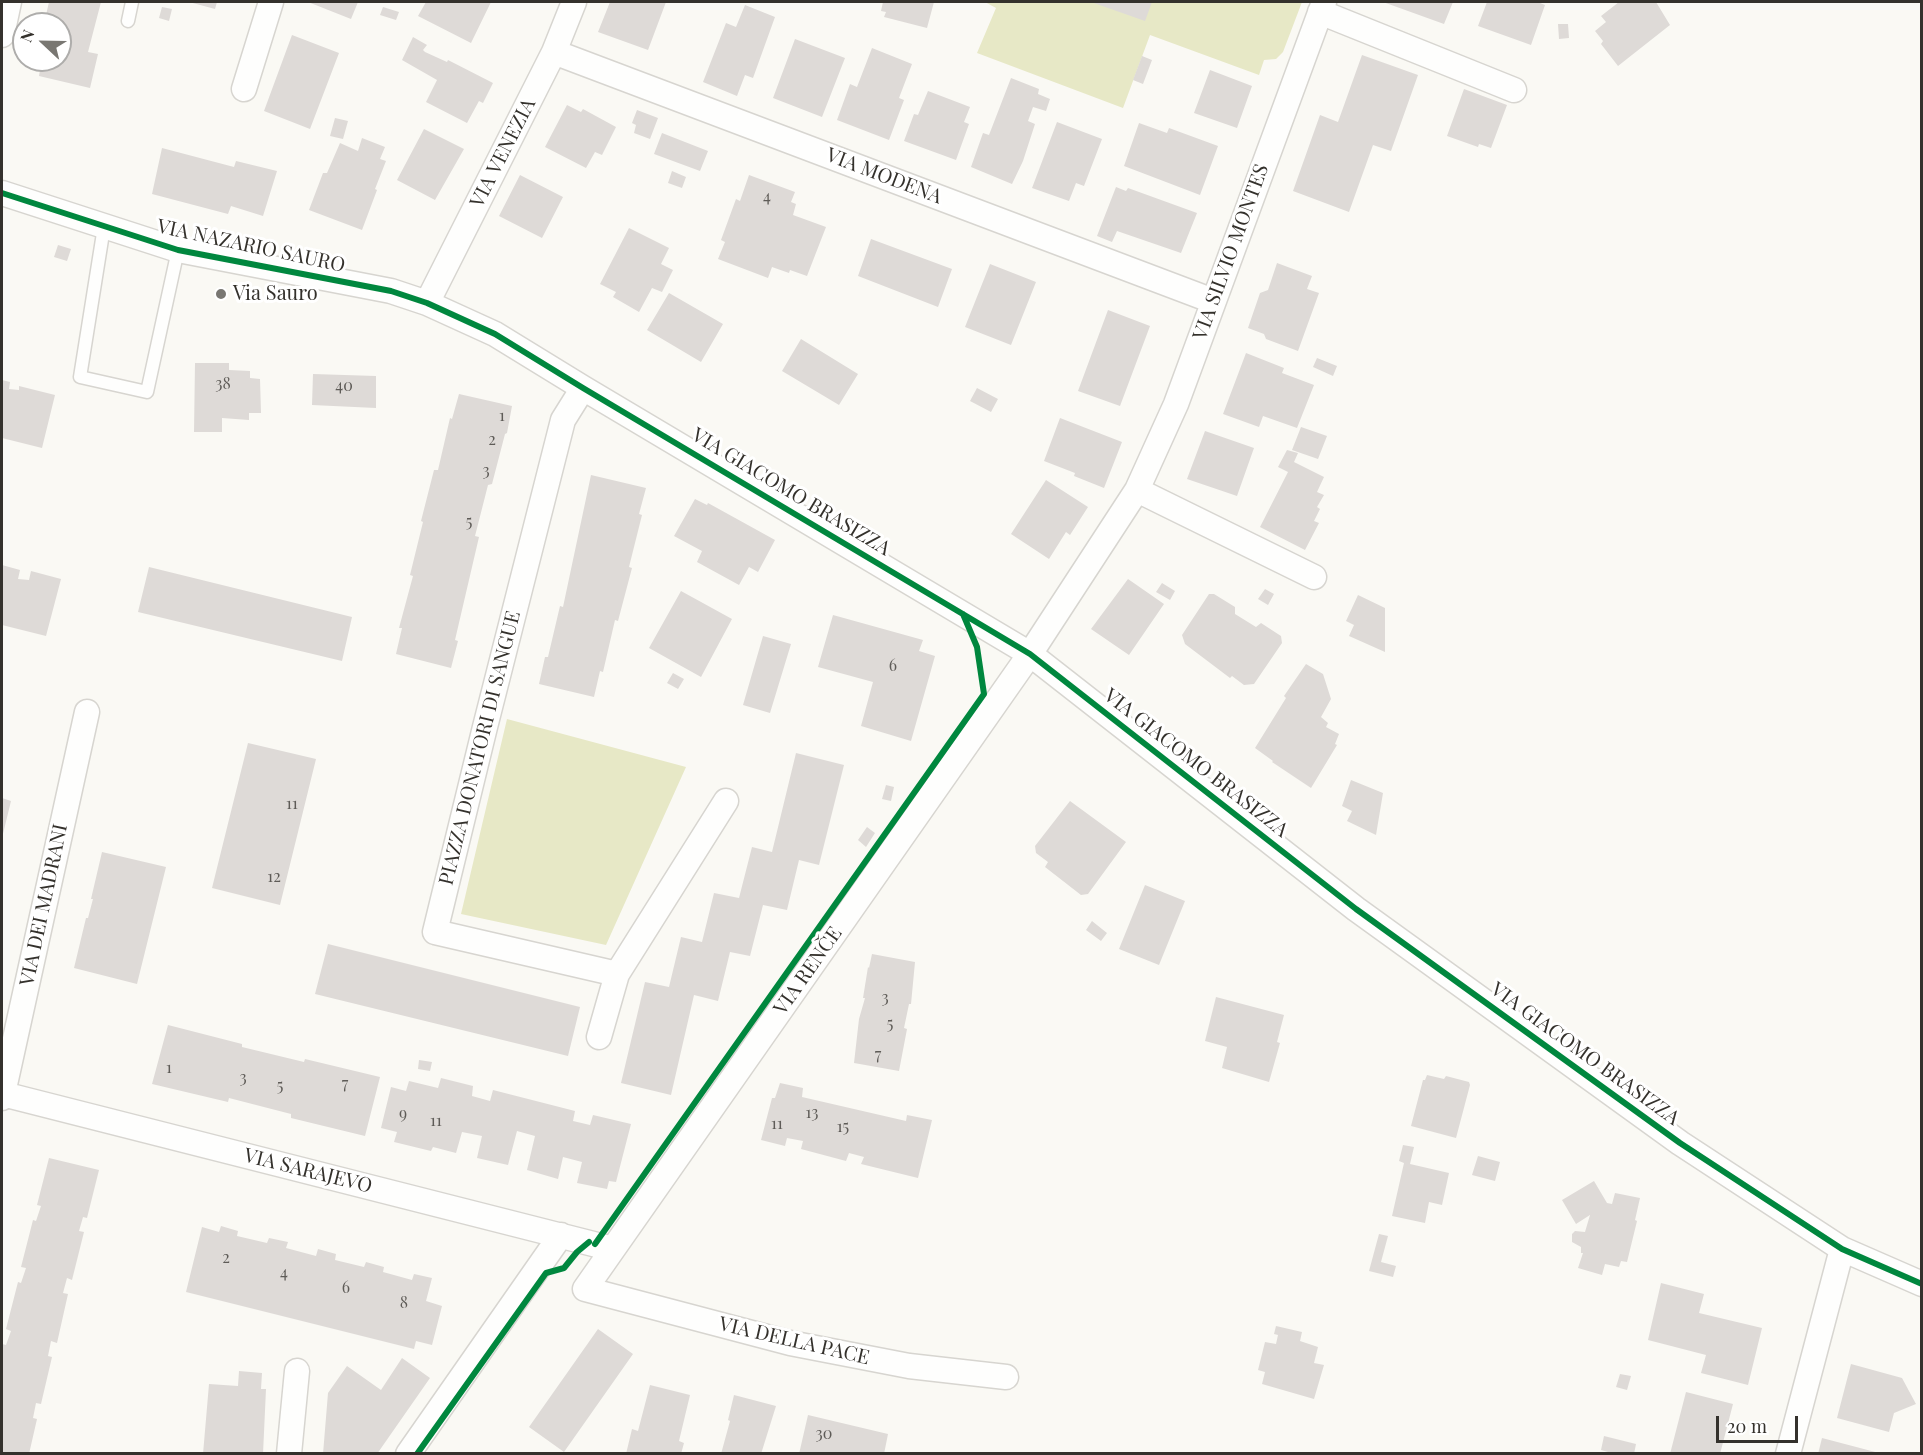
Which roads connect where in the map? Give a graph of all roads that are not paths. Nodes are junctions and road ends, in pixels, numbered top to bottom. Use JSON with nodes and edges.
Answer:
{"nodes":[{"id":1,"x":9,"y":2,"type":"edge"},
{"id":2,"x":132,"y":2,"type":"edge"},
{"id":3,"x":271,"y":2,"type":"edge"},
{"id":4,"x":574,"y":2,"type":"edge"},
{"id":5,"x":1322,"y":7,"type":"edge"},
{"id":6,"x":128,"y":21,"type":"dead end"},
{"id":7,"x":2,"y":35,"type":"edge"},
{"id":8,"x":554,"y":52,"type":"junction"},
{"id":9,"x":244,"y":89,"type":"dead end"},
{"id":10,"x":1514,"y":90,"type":"dead end"},
{"id":11,"x":2,"y":193,"type":"edge"},
{"id":12,"x":104,"y":227,"type":"junction"},
{"id":13,"x":178,"y":250,"type":"junction"},
{"id":14,"x":1213,"y":300,"type":"junction"},
{"id":15,"x":428,"y":303,"type":"junction"},
{"id":16,"x":583,"y":388,"type":"junction"},
{"id":17,"x":1137,"y":490,"type":"junction"},
{"id":18,"x":1314,"y":577,"type":"dead end"},
{"id":19,"x":1030,"y":654,"type":"junction"},
{"id":20,"x":87,"y":712,"type":"dead end"},
{"id":21,"x":726,"y":801,"type":"dead end"},
{"id":22,"x":617,"y":974,"type":"junction"},
{"id":23,"x":599,"y":1036,"type":"dead end"},
{"id":24,"x":2,"y":1096,"type":"edge"},
{"id":25,"x":561,"y":1235,"type":"junction"},
{"id":26,"x":614,"y":1248,"type":"junction"},
{"id":27,"x":1842,"y":1249,"type":"junction"},
{"id":28,"x":1922,"y":1284,"type":"edge"},
{"id":29,"x":585,"y":1288,"type":"joint"},
{"id":30,"x":297,"y":1371,"type":"dead end"},
{"id":31,"x":1006,"y":1377,"type":"dead end"},
{"id":32,"x":290,"y":1454,"type":"edge"},
{"id":33,"x":408,"y":1454,"type":"edge"},
{"id":34,"x":1788,"y":1454,"type":"edge"}],
"edges":[{"from":1,"to":7,"type":"street"},
{"from":2,"to":6,"type":"lane"},
{"from":3,"to":9,"type":"street"},
{"from":4,"to":8,"type":"street","name":"VIA VENEZIA"},
{"from":5,"to":10,"type":"street","name":"VIA SILVIO MONTES"},
{"from":5,"to":14,"type":"street","name":"VIA SILVIO MONTES"},
{"from":8,"to":14,"type":"street","name":"VIA MODENA"},
{"from":8,"to":15,"type":"street","name":"VIA VENEZIA"},
{"from":11,"to":12,"type":"street","name":"VIA NAZARIO SAURO"},
{"from":12,"to":13,"type":"street","name":"VIA NAZARIO SAURO"},
{"from":12,"to":13,"type":"lane"},
{"from":13,"to":15,"type":"street","name":"VIA NAZARIO SAURO"},
{"from":14,"to":17,"type":"street","name":"VIA SILVIO MONTES"},
{"from":15,"to":16,"type":"street","name":"VIA GIACOMO BRASIZZA"},
{"from":16,"to":19,"type":"street","name":"VIA GIACOMO BRASIZZA"},
{"from":16,"to":22,"type":"street","name":"PIAZZA DONATORI DI SANGUE"},
{"from":17,"to":18,"type":"street"},
{"from":17,"to":19,"type":"street","name":"VIA SILVIO MONTES"},
{"from":19,"to":26,"type":"street","name":"VIA RENČE"},
{"from":19,"to":27,"type":"street","name":"VIA GIACOMO BRASIZZA"},
{"from":20,"to":24,"type":"street","name":"VIA DEI MADRANI"},
{"from":21,"to":22,"type":"street"},
{"from":22,"to":23,"type":"street"},
{"from":24,"to":25,"type":"street","name":"VIA SARAJEVO"},
{"from":25,"to":26,"type":"street","name":"VIA SARAJEVO"},
{"from":25,"to":33,"type":"street"},
{"from":26,"to":29,"type":"street","name":"VIA RENČE"},
{"from":27,"to":28,"type":"street","name":"VIA GIACOMO BRASIZZA"},
{"from":27,"to":34,"type":"street"},
{"from":29,"to":31,"type":"street","name":"VIA DELLA PACE"},
{"from":30,"to":32,"type":"street"}]}
